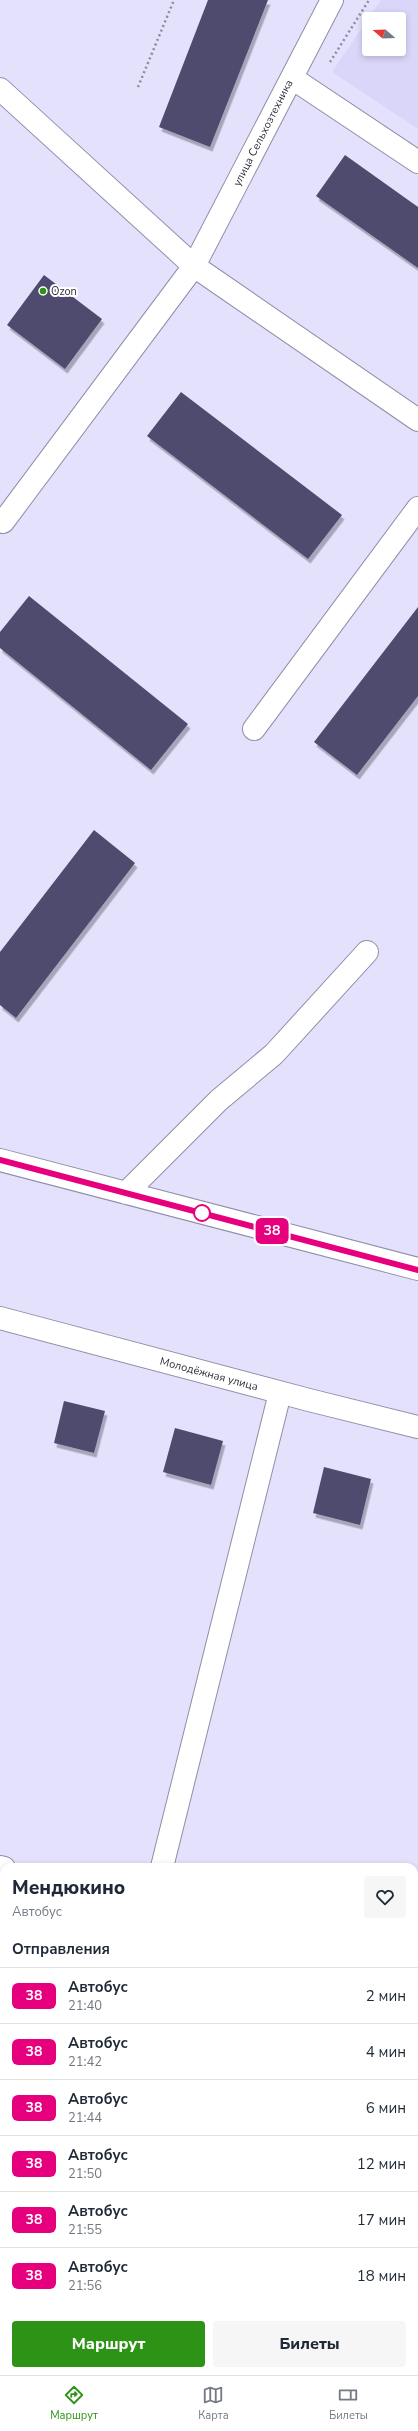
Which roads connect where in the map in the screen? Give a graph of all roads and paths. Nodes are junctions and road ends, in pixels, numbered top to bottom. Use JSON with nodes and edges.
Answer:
{"nodes":[{"id":1,"x":174,"y":0,"type":"edge"},
{"id":2,"x":332,"y":0,"type":"edge"},
{"id":3,"x":369,"y":0,"type":"edge"},
{"id":4,"x":292,"y":78,"type":"junction"},
{"id":5,"x":138,"y":87,"type":"dead end"},
{"id":6,"x":0,"y":89,"type":"edge"},
{"id":7,"x":312,"y":92,"type":"junction"},
{"id":8,"x":418,"y":162,"type":"edge"},
{"id":9,"x":194,"y":266,"type":"junction"},
{"id":10,"x":418,"y":420,"type":"edge"},
{"id":11,"x":418,"y":508,"type":"edge"},
{"id":12,"x":0,"y":520,"type":"edge"},
{"id":13,"x":254,"y":729,"type":"dead end"},
{"id":14,"x":367,"y":952,"type":"dead end"},
{"id":15,"x":0,"y":1160,"type":"edge"},
{"id":16,"x":126,"y":1193,"type":"junction"},
{"id":17,"x":418,"y":1270,"type":"edge"},
{"id":18,"x":0,"y":1318,"type":"edge"},
{"id":19,"x":280,"y":1393,"type":"junction"},
{"id":20,"x":418,"y":1427,"type":"edge"},
{"id":21,"x":163,"y":1863,"type":"edge"}],
"edges":[{"from":1,"to":5,"type":"path"},
{"from":2,"to":4,"type":"street","name":"улица Сельхозтехника"},
{"from":3,"to":7,"type":"path"},
{"from":4,"to":7,"type":"street"},
{"from":4,"to":9,"type":"street","name":"улица Сельхозтехника"},
{"from":6,"to":9,"type":"street"},
{"from":7,"to":8,"type":"street"},
{"from":9,"to":10,"type":"street"},
{"from":9,"to":12,"type":"street","name":"улица Сельхозтехника"},
{"from":11,"to":13,"type":"street"},
{"from":14,"to":16,"type":"street"},
{"from":15,"to":16,"type":"street"},
{"from":16,"to":17,"type":"street"},
{"from":18,"to":19,"type":"street","name":"Молодёжная улица"},
{"from":19,"to":20,"type":"street","name":"Молодёжная улица"},
{"from":19,"to":21,"type":"street"}]}
